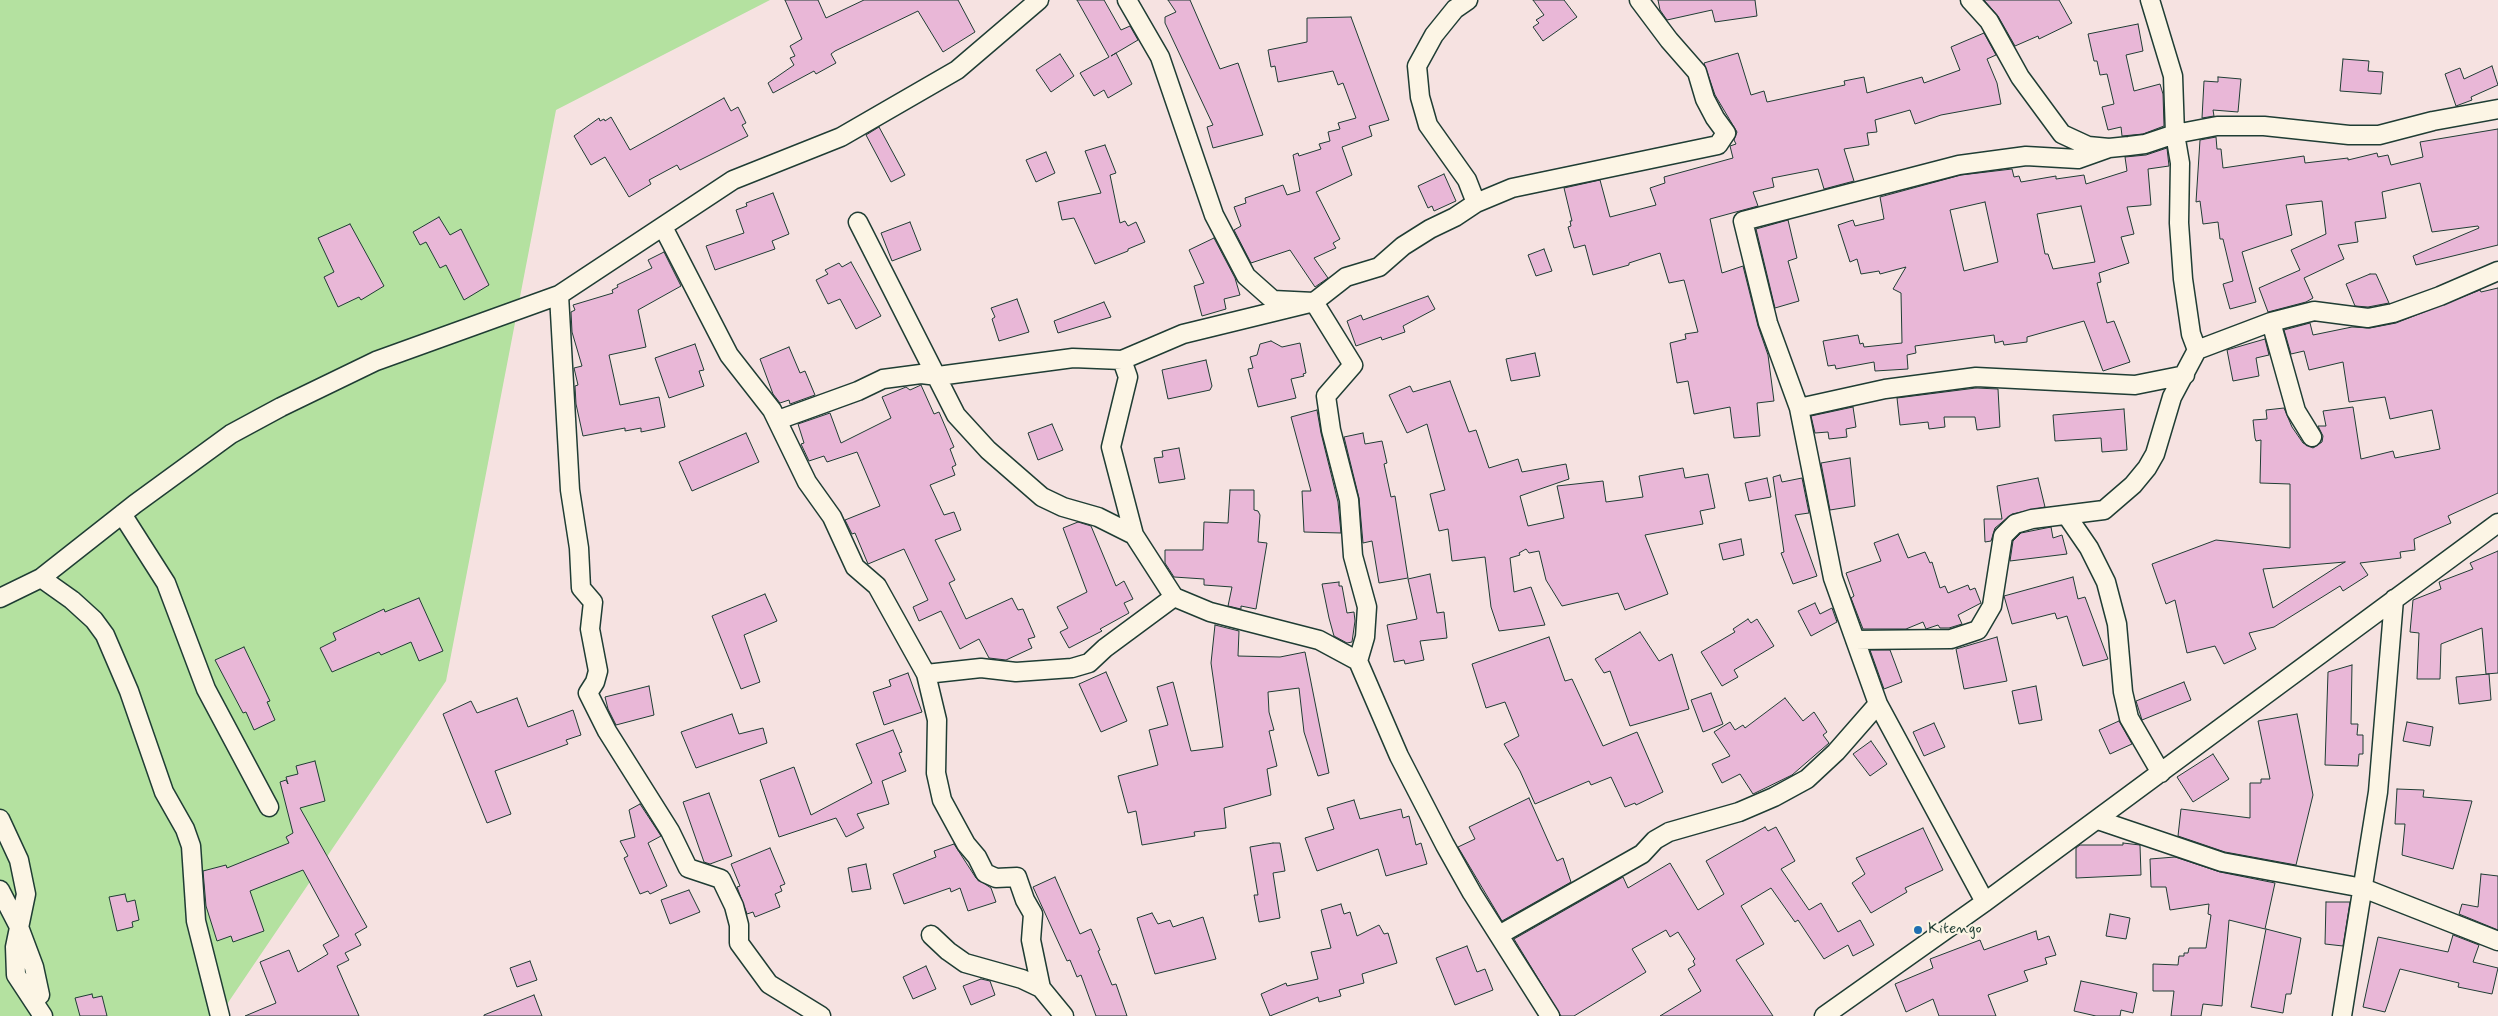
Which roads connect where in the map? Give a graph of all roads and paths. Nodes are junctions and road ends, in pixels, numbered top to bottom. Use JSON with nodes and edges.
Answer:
{"nodes":[{"id":1,"x":1039,"y":0,"type":"edge"},
{"id":2,"x":1127,"y":0,"type":"edge"},
{"id":3,"x":1468,"y":0,"type":"edge"},
{"id":4,"x":1639,"y":0,"type":"edge"},
{"id":5,"x":1970,"y":0,"type":"edge"},
{"id":6,"x":2150,"y":0,"type":"edge"},
{"id":7,"x":2498,"y":109,"type":"edge"},
{"id":8,"x":2175,"y":134,"type":"junction"},
{"id":9,"x":2109,"y":148,"type":"junction"},
{"id":10,"x":1476,"y":203,"type":"junction"},
{"id":11,"x":858,"y":222,"type":"dead end"},
{"id":12,"x":663,"y":227,"type":"junction"},
{"id":13,"x":2498,"y":271,"type":"edge"},
{"id":14,"x":559,"y":295,"type":"junction"},
{"id":15,"x":1314,"y":302,"type":"junction"},
{"id":16,"x":2271,"y":322,"type":"junction"},
{"id":17,"x":2197,"y":350,"type":"junction"},
{"id":18,"x":1122,"y":360,"type":"junction"},
{"id":19,"x":2185,"y":375,"type":"junction"},
{"id":20,"x":938,"y":376,"type":"junction"},
{"id":21,"x":1799,"y":408,"type":"junction"},
{"id":22,"x":778,"y":420,"type":"junction"},
{"id":23,"x":2312,"y":437,"type":"dead end"},
{"id":24,"x":122,"y":514,"type":"junction"},
{"id":25,"x":2068,"y":516,"type":"junction"},
{"id":26,"x":2498,"y":523,"type":"edge"},
{"id":27,"x":1134,"y":535,"type":"junction"},
{"id":28,"x":41,"y":578,"type":"junction"},
{"id":29,"x":1174,"y":597,"type":"junction"},
{"id":30,"x":0,"y":598,"type":"edge"},
{"id":31,"x":2394,"y":599,"type":"junction"},
{"id":32,"x":1855,"y":640,"type":"junction"},
{"id":33,"x":1358,"y":661,"type":"junction"},
{"id":34,"x":926,"y":674,"type":"junction"},
{"id":35,"x":1878,"y":704,"type":"junction"},
{"id":36,"x":2161,"y":772,"type":"junction"},
{"id":37,"x":269,"y":807,"type":"dead end"},
{"id":38,"x":0,"y":819,"type":"edge"},
{"id":39,"x":2098,"y":820,"type":"junction"},
{"id":40,"x":2363,"y":888,"type":"junction"},
{"id":41,"x":0,"y":890,"type":"edge"},
{"id":42,"x":1985,"y":902,"type":"junction"},
{"id":43,"x":19,"y":927,"type":"junction"},
{"id":44,"x":931,"y":934,"type":"dead end"},
{"id":45,"x":1499,"y":935,"type":"junction"},
{"id":46,"x":2498,"y":941,"type":"edge"},
{"id":47,"x":1041,"y":988,"type":"junction"},
{"id":48,"x":40,"y":995,"type":"dead end"},
{"id":49,"x":43,"y":1016,"type":"edge"},
{"id":50,"x":220,"y":1016,"type":"edge"},
{"id":51,"x":821,"y":1016,"type":"edge"},
{"id":52,"x":1064,"y":1016,"type":"edge"},
{"id":53,"x":1550,"y":1016,"type":"edge"},
{"id":54,"x":1824,"y":1016,"type":"edge"},
{"id":55,"x":2342,"y":1016,"type":"edge"}],
"edges":[{"from":1,"to":12,"type":"street"},
{"from":2,"to":15,"type":"street"},
{"from":3,"to":10,"type":"street"},
{"from":4,"to":10,"type":"street"},
{"from":5,"to":9,"type":"street"},
{"from":6,"to":8,"type":"street"},
{"from":7,"to":8,"type":"street"},
{"from":8,"to":9,"type":"street"},
{"from":8,"to":17,"type":"street"},
{"from":9,"to":21,"type":"street"},
{"from":10,"to":15,"type":"street"},
{"from":11,"to":20,"type":"street"},
{"from":12,"to":14,"type":"street"},
{"from":12,"to":22,"type":"street"},
{"from":13,"to":16,"type":"street"},
{"from":14,"to":24,"type":"street"},
{"from":14,"to":51,"type":"street"},
{"from":15,"to":18,"type":"street"},
{"from":15,"to":33,"type":"street"},
{"from":16,"to":17,"type":"street"},
{"from":16,"to":23,"type":"street"},
{"from":17,"to":19,"type":"street"},
{"from":18,"to":20,"type":"street"},
{"from":18,"to":27,"type":"street"},
{"from":19,"to":21,"type":"street"},
{"from":19,"to":25,"type":"street"},
{"from":20,"to":22,"type":"street"},
{"from":20,"to":27,"type":"street"},
{"from":21,"to":32,"type":"street"},
{"from":22,"to":34,"type":"street"},
{"from":24,"to":28,"type":"street"},
{"from":24,"to":37,"type":"street"},
{"from":25,"to":32,"type":"street"},
{"from":25,"to":36,"type":"street"},
{"from":26,"to":31,"type":"street"},
{"from":27,"to":29,"type":"street"},
{"from":28,"to":30,"type":"street"},
{"from":28,"to":50,"type":"street"},
{"from":29,"to":33,"type":"street"},
{"from":29,"to":34,"type":"street"},
{"from":31,"to":36,"type":"street"},
{"from":31,"to":40,"type":"street"},
{"from":32,"to":35,"type":"street"},
{"from":33,"to":45,"type":"street"},
{"from":34,"to":47,"type":"street"},
{"from":35,"to":42,"type":"street"},
{"from":35,"to":45,"type":"street"},
{"from":36,"to":39,"type":"street"},
{"from":38,"to":43,"type":"street"},
{"from":39,"to":40,"type":"street"},
{"from":39,"to":42,"type":"street"},
{"from":40,"to":46,"type":"street"},
{"from":40,"to":55,"type":"street"},
{"from":41,"to":43,"type":"street"},
{"from":42,"to":54,"type":"street"},
{"from":43,"to":48,"type":"street"},
{"from":43,"to":49,"type":"street"},
{"from":44,"to":47,"type":"street"},
{"from":45,"to":53,"type":"street"},
{"from":47,"to":52,"type":"street"}]}
